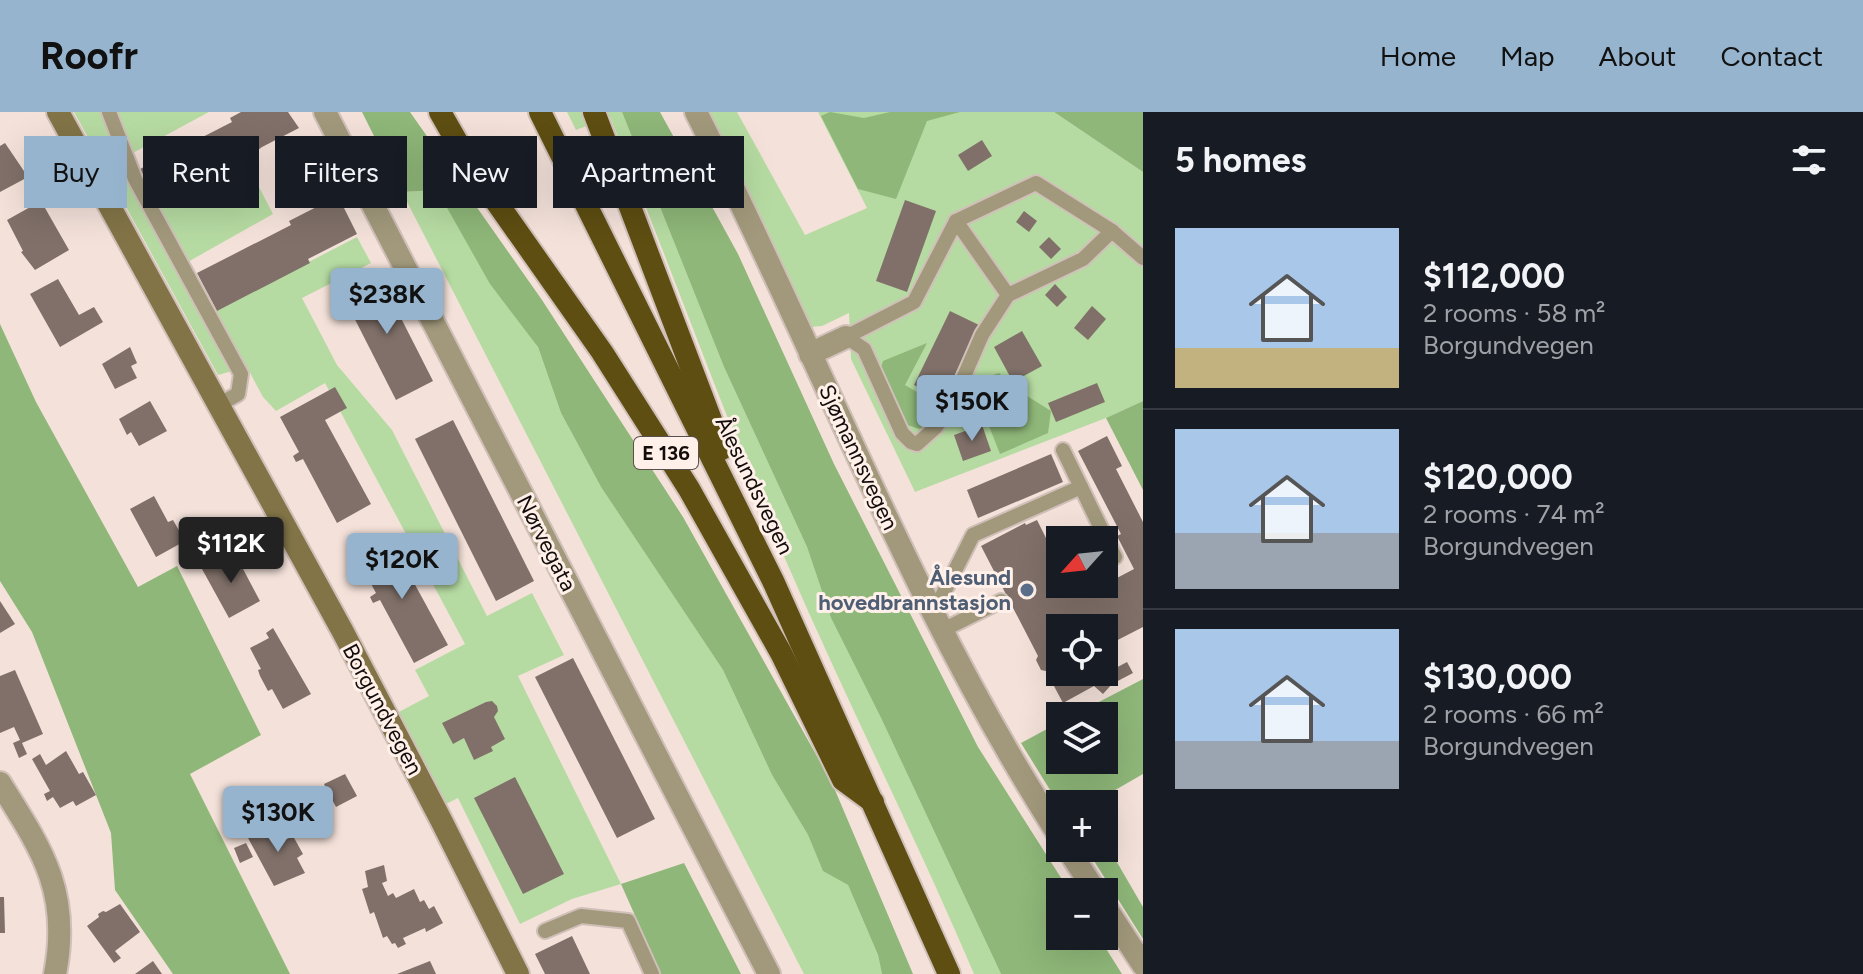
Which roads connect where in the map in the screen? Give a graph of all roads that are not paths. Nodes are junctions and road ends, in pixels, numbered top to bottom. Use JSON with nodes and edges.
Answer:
{"nodes":[{"id":1,"x":58,"y":112,"type":"edge"},
{"id":2,"x":109,"y":112,"type":"edge"},
{"id":3,"x":325,"y":112,"type":"edge"},
{"id":4,"x":440,"y":112,"type":"edge"},
{"id":5,"x":540,"y":112,"type":"edge"},
{"id":6,"x":594,"y":112,"type":"edge"},
{"id":7,"x":696,"y":112,"type":"edge"},
{"id":8,"x":956,"y":221,"type":"junction"},
{"id":9,"x":1112,"y":231,"type":"junction"},
{"id":10,"x":1143,"y":258,"type":"edge"},
{"id":11,"x":1008,"y":295,"type":"junction"},
{"id":12,"x":846,"y":337,"type":"junction"},
{"id":13,"x":810,"y":354,"type":"junction"},
{"id":14,"x":218,"y":405,"type":"junction"},
{"id":15,"x":1063,"y":450,"type":"dead end"},
{"id":16,"x":1081,"y":487,"type":"junction"},
{"id":17,"x":729,"y":490,"type":"junction"},
{"id":18,"x":1100,"y":526,"type":"edge"},
{"id":19,"x":1001,"y":601,"type":"dead end"},
{"id":20,"x":937,"y":622,"type":"junction"},
{"id":21,"x":0,"y":783,"type":"edge"},
{"id":22,"x":873,"y":802,"type":"junction"},
{"id":23,"x":1046,"y":814,"type":"edge"},
{"id":24,"x":1118,"y":927,"type":"edge"},
{"id":25,"x":545,"y":931,"type":"dead end"},
{"id":26,"x":1143,"y":965,"type":"edge"},
{"id":27,"x":55,"y":974,"type":"edge"},
{"id":28,"x":518,"y":974,"type":"edge"},
{"id":29,"x":652,"y":974,"type":"edge"},
{"id":30,"x":769,"y":974,"type":"edge"},
{"id":31,"x":949,"y":974,"type":"edge"}],
"edges":[{"from":1,"to":14,"type":"main road","name":"Borgundvegen"},
{"from":2,"to":14,"type":"lane"},
{"from":3,"to":30,"type":"street","name":"Nørvegata"},
{"from":4,"to":22,"type":"highway","number":"E 136"},
{"from":5,"to":17,"type":"highway","name":"Ålesundsvegen","number":"E 136"},
{"from":6,"to":17,"type":"highway","number":"E 136"},
{"from":7,"to":13,"type":"street","name":"Sjømannsvegen"},
{"from":8,"to":9,"type":"lane"},
{"from":8,"to":11,"type":"lane"},
{"from":8,"to":12,"type":"lane"},
{"from":9,"to":10,"type":"lane"},
{"from":9,"to":11,"type":"lane"},
{"from":11,"to":12,"type":"lane"},
{"from":12,"to":13,"type":"street"},
{"from":13,"to":20,"type":"street","name":"Sjømannsvegen"},
{"from":14,"to":28,"type":"main road","name":"Borgundvegen"},
{"from":15,"to":16,"type":"lane"},
{"from":16,"to":18,"type":"lane"},
{"from":16,"to":20,"type":"lane"},
{"from":17,"to":22,"type":"highway","name":"Ålesundsvegen","number":"E 136"},
{"from":19,"to":20,"type":"lane"},
{"from":20,"to":23,"type":"street","name":"Sjømannsvegen"},
{"from":21,"to":27,"type":"street"},
{"from":22,"to":31,"type":"highway","name":"Ålesundsvegen","number":"E 136"},
{"from":24,"to":26,"type":"street"},
{"from":25,"to":29,"type":"lane"}]}
